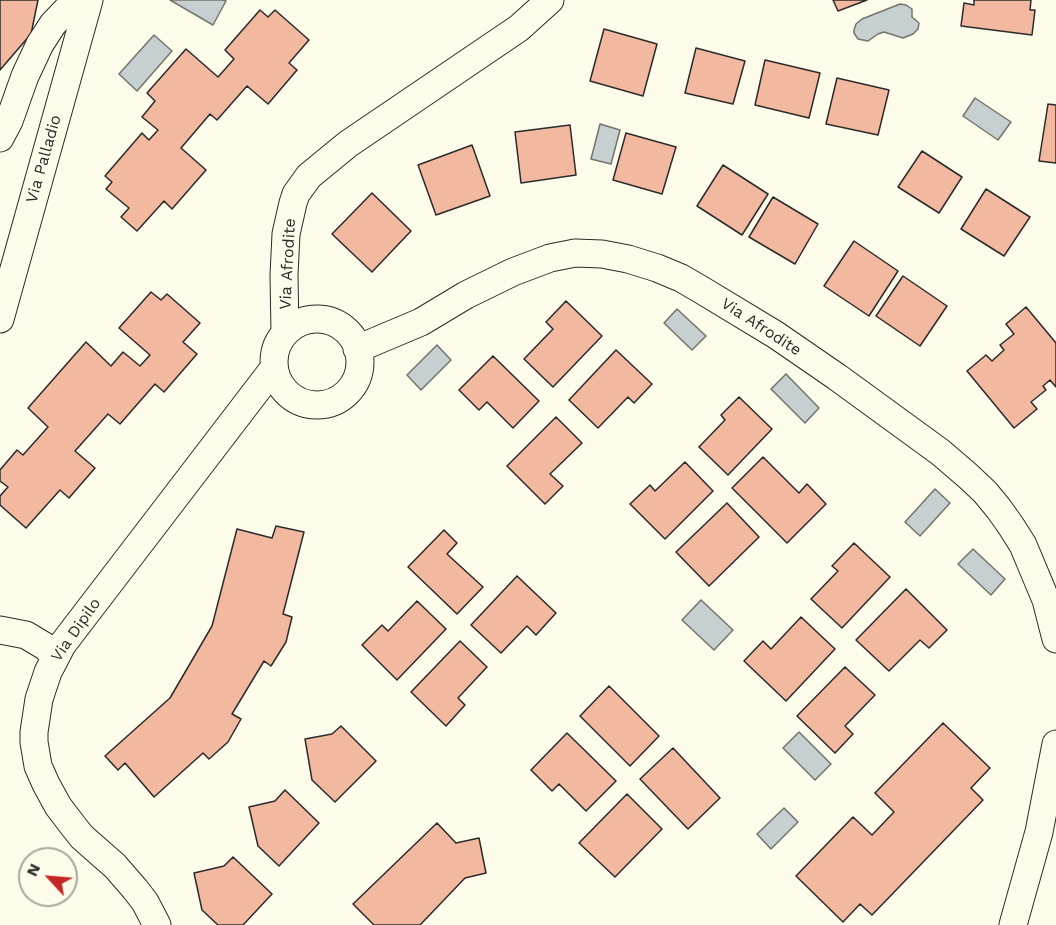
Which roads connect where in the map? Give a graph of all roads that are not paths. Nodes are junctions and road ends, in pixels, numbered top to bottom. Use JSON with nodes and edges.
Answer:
{"nodes":[{"id":1,"x":76,"y":0,"type":"edge"},
{"id":2,"x":89,"y":0,"type":"edge"},
{"id":3,"x":550,"y":0,"type":"edge"},
{"id":4,"x":0,"y":138,"type":"edge"},
{"id":5,"x":0,"y":319,"type":"edge"},
{"id":6,"x":285,"y":333,"type":"junction"},
{"id":7,"x":357,"y":349,"type":"junction"},
{"id":8,"x":277,"y":376,"type":"junction"},
{"id":9,"x":0,"y":630,"type":"edge"},
{"id":10,"x":1056,"y":639,"type":"edge"},
{"id":11,"x":55,"y":657,"type":"junction"},
{"id":12,"x":1056,"y":744,"type":"edge"},
{"id":13,"x":157,"y":925,"type":"edge"},
{"id":14,"x":1013,"y":925,"type":"edge"}],
"edges":[{"from":1,"to":4,"type":"street"},
{"from":2,"to":5,"type":"street","name":"Via Palladio"},
{"from":3,"to":6,"type":"street","name":"Via Afrodite"},
{"from":6,"to":7,"type":"street"},
{"from":6,"to":8,"type":"street"},
{"from":7,"to":8,"type":"street"},
{"from":7,"to":10,"type":"street","name":"Via Afrodite"},
{"from":8,"to":11,"type":"street","name":"Via Dipilo"},
{"from":9,"to":11,"type":"street"},
{"from":11,"to":13,"type":"street","name":"Via Dipilo"},
{"from":12,"to":14,"type":"street"}]}
